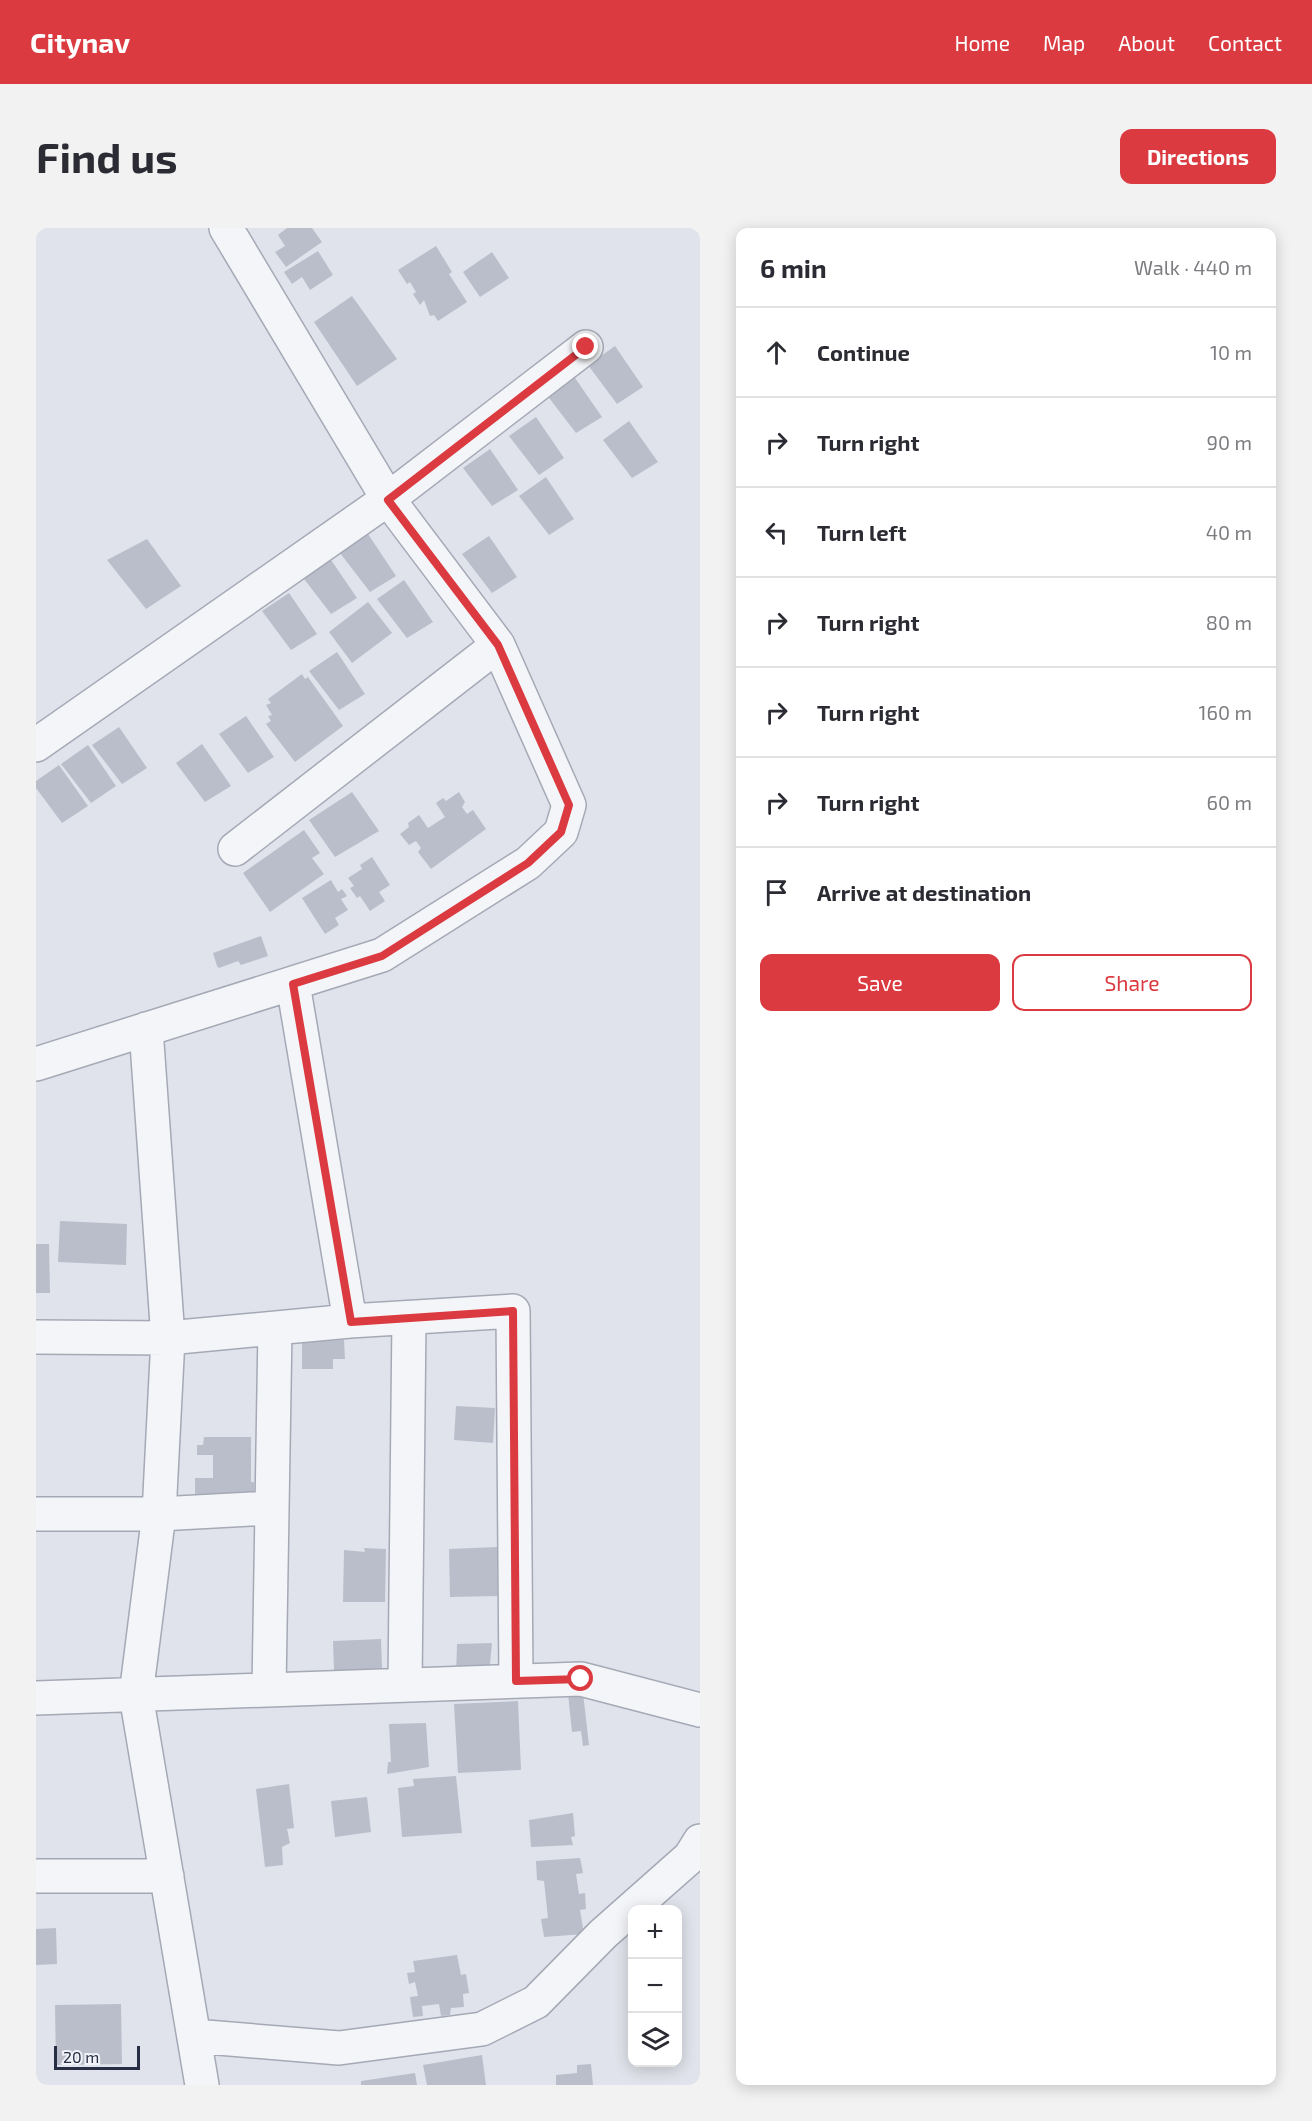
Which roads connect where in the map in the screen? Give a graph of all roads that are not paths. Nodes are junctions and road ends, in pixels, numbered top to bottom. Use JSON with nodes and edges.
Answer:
{"nodes":[{"id":1,"x":226,"y":228,"type":"edge"},
{"id":2,"x":586,"y":347,"type":"dead end"},
{"id":3,"x":388,"y":500,"type":"junction"},
{"id":4,"x":498,"y":645,"type":"junction"},
{"id":5,"x":36,"y":745,"type":"edge"},
{"id":6,"x":234,"y":849,"type":"dead end"},
{"id":7,"x":293,"y":984,"type":"junction"},
{"id":8,"x":146,"y":1029,"type":"junction"},
{"id":9,"x":36,"y":1064,"type":"edge"},
{"id":10,"x":409,"y":1318,"type":"junction"},
{"id":11,"x":351,"y":1322,"type":"junction"},
{"id":12,"x":275,"y":1329,"type":"junction"},
{"id":13,"x":36,"y":1337,"type":"edge"},
{"id":14,"x":168,"y":1338,"type":"junction"},
{"id":15,"x":272,"y":1508,"type":"junction"},
{"id":16,"x":36,"y":1514,"type":"edge"},
{"id":17,"x":159,"y":1514,"type":"junction"},
{"id":18,"x":516,"y":1681,"type":"junction"},
{"id":19,"x":405,"y":1685,"type":"junction"},
{"id":20,"x":269,"y":1689,"type":"junction"},
{"id":21,"x":136,"y":1695,"type":"junction"},
{"id":22,"x":36,"y":1698,"type":"edge"},
{"id":23,"x":700,"y":1710,"type":"edge"},
{"id":24,"x":700,"y":1841,"type":"edge"},
{"id":25,"x":36,"y":1876,"type":"edge"},
{"id":26,"x":166,"y":1876,"type":"junction"},
{"id":27,"x":194,"y":2036,"type":"junction"},
{"id":28,"x":202,"y":2085,"type":"edge"}],
"edges":[{"from":1,"to":3,"type":"street"},
{"from":2,"to":3,"type":"street"},
{"from":3,"to":4,"type":"street"},
{"from":3,"to":5,"type":"street"},
{"from":4,"to":6,"type":"street"},
{"from":4,"to":7,"type":"street"},
{"from":7,"to":8,"type":"street"},
{"from":7,"to":11,"type":"street"},
{"from":8,"to":9,"type":"street"},
{"from":8,"to":14,"type":"street"},
{"from":10,"to":11,"type":"street"},
{"from":10,"to":18,"type":"street"},
{"from":10,"to":19,"type":"street"},
{"from":11,"to":12,"type":"street"},
{"from":12,"to":14,"type":"street"},
{"from":12,"to":15,"type":"street"},
{"from":13,"to":14,"type":"street"},
{"from":14,"to":17,"type":"street"},
{"from":15,"to":17,"type":"street"},
{"from":15,"to":20,"type":"street"},
{"from":16,"to":17,"type":"street"},
{"from":17,"to":21,"type":"street"},
{"from":18,"to":19,"type":"street"},
{"from":18,"to":23,"type":"street"},
{"from":19,"to":20,"type":"street"},
{"from":20,"to":21,"type":"street"},
{"from":21,"to":22,"type":"street"},
{"from":21,"to":26,"type":"street"},
{"from":24,"to":27,"type":"street"},
{"from":25,"to":26,"type":"street"},
{"from":26,"to":27,"type":"street"},
{"from":27,"to":28,"type":"street"}]}
